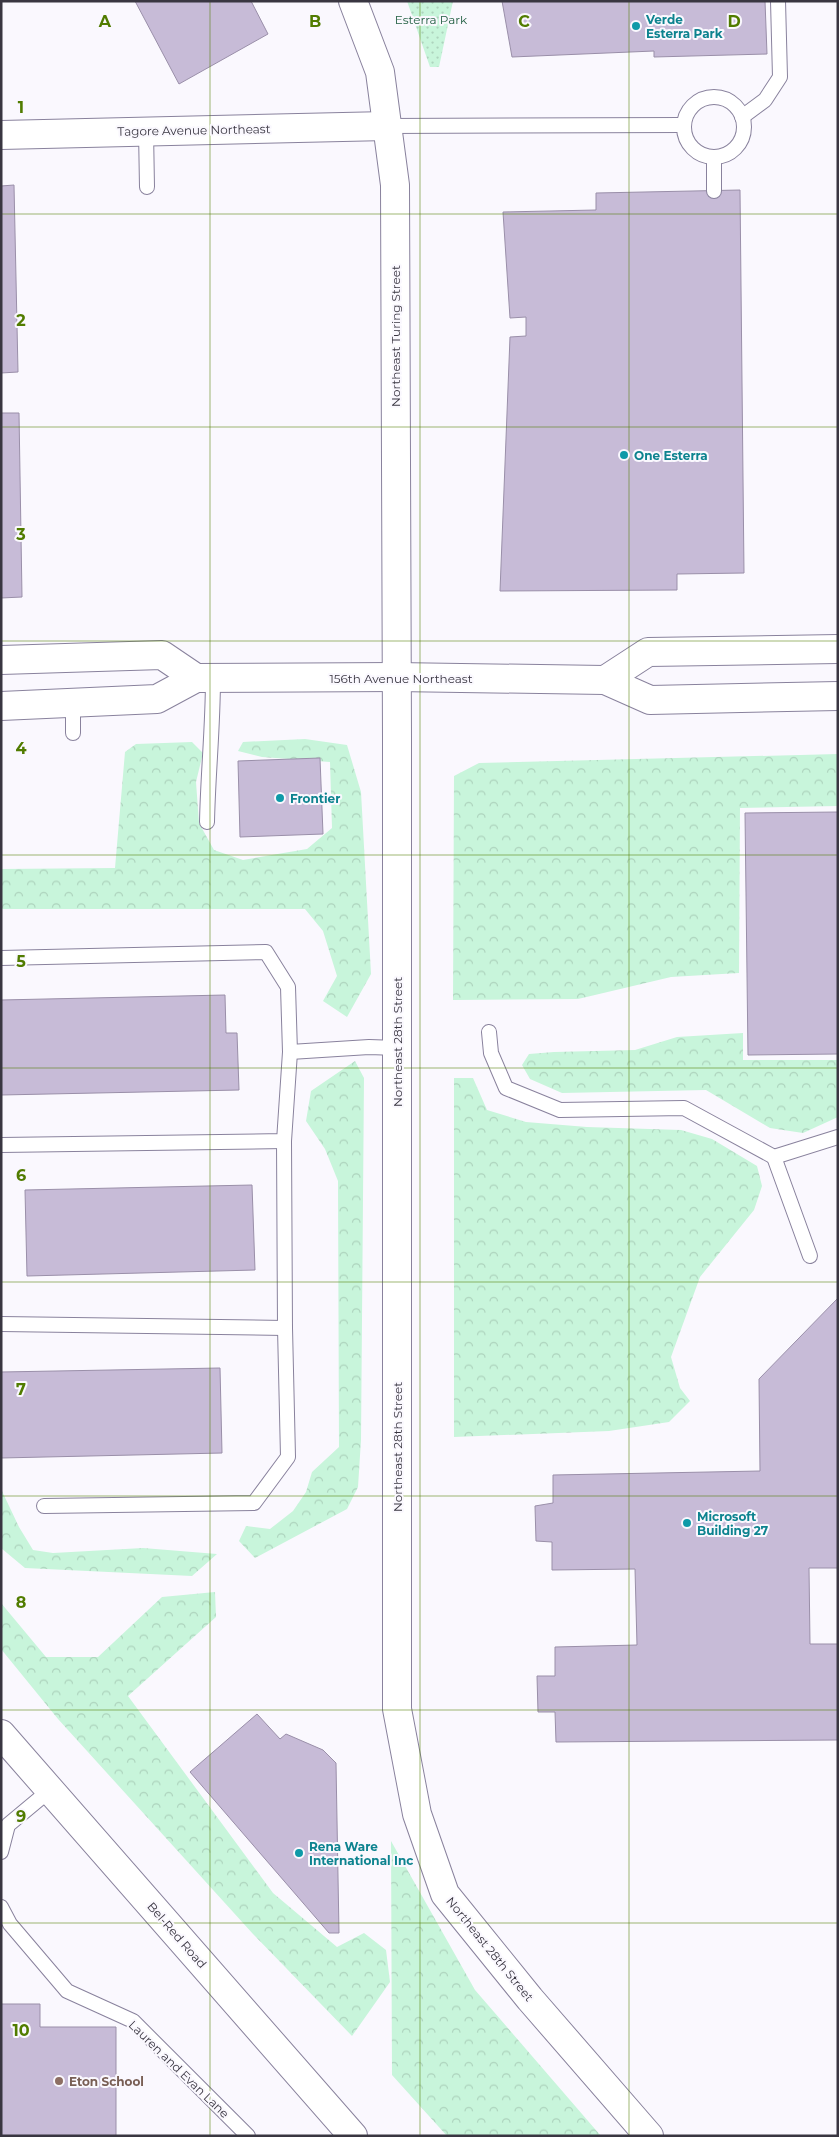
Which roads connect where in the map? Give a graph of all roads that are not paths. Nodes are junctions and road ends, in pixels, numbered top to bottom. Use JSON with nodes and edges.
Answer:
{"nodes":[{"id":1,"x":353,"y":1,"type":"edge"},
{"id":2,"x":778,"y":1,"type":"edge"},
{"id":3,"x":742,"y":117,"type":"junction"},
{"id":4,"x":684,"y":125,"type":"junction"},
{"id":5,"x":387,"y":126,"type":"junction"},
{"id":6,"x":146,"y":132,"type":"junction"},
{"id":7,"x":1,"y":135,"type":"edge"},
{"id":8,"x":714,"y":157,"type":"junction"},
{"id":9,"x":147,"y":187,"type":"dead end"},
{"id":10,"x":714,"y":191,"type":"dead end"},
{"id":11,"x":838,"y":649,"type":"edge"},
{"id":12,"x":1,"y":660,"type":"edge"},
{"id":13,"x":396,"y":677,"type":"junction"},
{"id":14,"x":205,"y":678,"type":"junction"},
{"id":15,"x":605,"y":680,"type":"junction"},
{"id":16,"x":838,"y":696,"type":"edge"},
{"id":17,"x":73,"y":702,"type":"junction"},
{"id":18,"x":1,"y":706,"type":"edge"},
{"id":19,"x":73,"y":733,"type":"dead end"},
{"id":20,"x":207,"y":822,"type":"dead end"},
{"id":21,"x":1,"y":958,"type":"edge"},
{"id":22,"x":488,"y":1032,"type":"dead end"},
{"id":23,"x":397,"y":1048,"type":"junction"},
{"id":24,"x":290,"y":1052,"type":"junction"},
{"id":25,"x":838,"y":1137,"type":"edge"},
{"id":26,"x":284,"y":1142,"type":"junction"},
{"id":27,"x":1,"y":1145,"type":"edge"},
{"id":28,"x":774,"y":1157,"type":"junction"},
{"id":29,"x":810,"y":1256,"type":"dead end"},
{"id":30,"x":1,"y":1324,"type":"edge"},
{"id":31,"x":285,"y":1328,"type":"junction"},
{"id":32,"x":44,"y":1506,"type":"dead end"},
{"id":33,"x":1,"y":1734,"type":"edge"},
{"id":34,"x":50,"y":1790,"type":"junction"},
{"id":35,"x":1,"y":1852,"type":"edge"},
{"id":36,"x":1,"y":1907,"type":"edge"},
{"id":37,"x":344,"y":2133,"type":"edge"},
{"id":38,"x":248,"y":2136,"type":"edge"},
{"id":39,"x":649,"y":2136,"type":"edge"}],
"edges":[{"from":1,"to":5,"type":"street","name":"Northeast Turing Street"},
{"from":2,"to":3,"type":"lane"},
{"from":3,"to":4,"type":"lane"},
{"from":3,"to":8,"type":"lane"},
{"from":4,"to":5,"type":"lane"},
{"from":4,"to":8,"type":"lane"},
{"from":5,"to":6,"type":"street","name":"Tagore Avenue Northeast"},
{"from":5,"to":13,"type":"street","name":"Northeast Turing Street"},
{"from":6,"to":7,"type":"street","name":"Tagore Avenue Northeast"},
{"from":6,"to":9,"type":"lane"},
{"from":8,"to":10,"type":"lane"},
{"from":11,"to":15,"type":"street"},
{"from":12,"to":14,"type":"street"},
{"from":13,"to":14,"type":"street","name":"156th Avenue Northeast"},
{"from":13,"to":15,"type":"street","name":"156th Avenue Northeast"},
{"from":13,"to":23,"type":"street","name":"Northeast 28th Street"},
{"from":14,"to":17,"type":"street","name":"156th Avenue Northeast"},
{"from":14,"to":20,"type":"lane"},
{"from":15,"to":16,"type":"street","name":"156th Avenue Northeast"},
{"from":17,"to":18,"type":"street","name":"156th Avenue Northeast"},
{"from":17,"to":19,"type":"lane"},
{"from":21,"to":24,"type":"lane"},
{"from":22,"to":28,"type":"lane"},
{"from":23,"to":24,"type":"lane"},
{"from":23,"to":39,"type":"street","name":"Northeast 28th Street"},
{"from":24,"to":26,"type":"lane"},
{"from":25,"to":28,"type":"lane"},
{"from":26,"to":27,"type":"lane"},
{"from":26,"to":31,"type":"lane"},
{"from":28,"to":29,"type":"lane"},
{"from":30,"to":31,"type":"lane"},
{"from":31,"to":32,"type":"lane"},
{"from":33,"to":34,"type":"street","name":"Bel-Red Road"},
{"from":34,"to":35,"type":"lane"},
{"from":34,"to":37,"type":"street","name":"Bel-Red Road"},
{"from":36,"to":38,"type":"lane","name":"Lauren and Evan Lane"}]}
